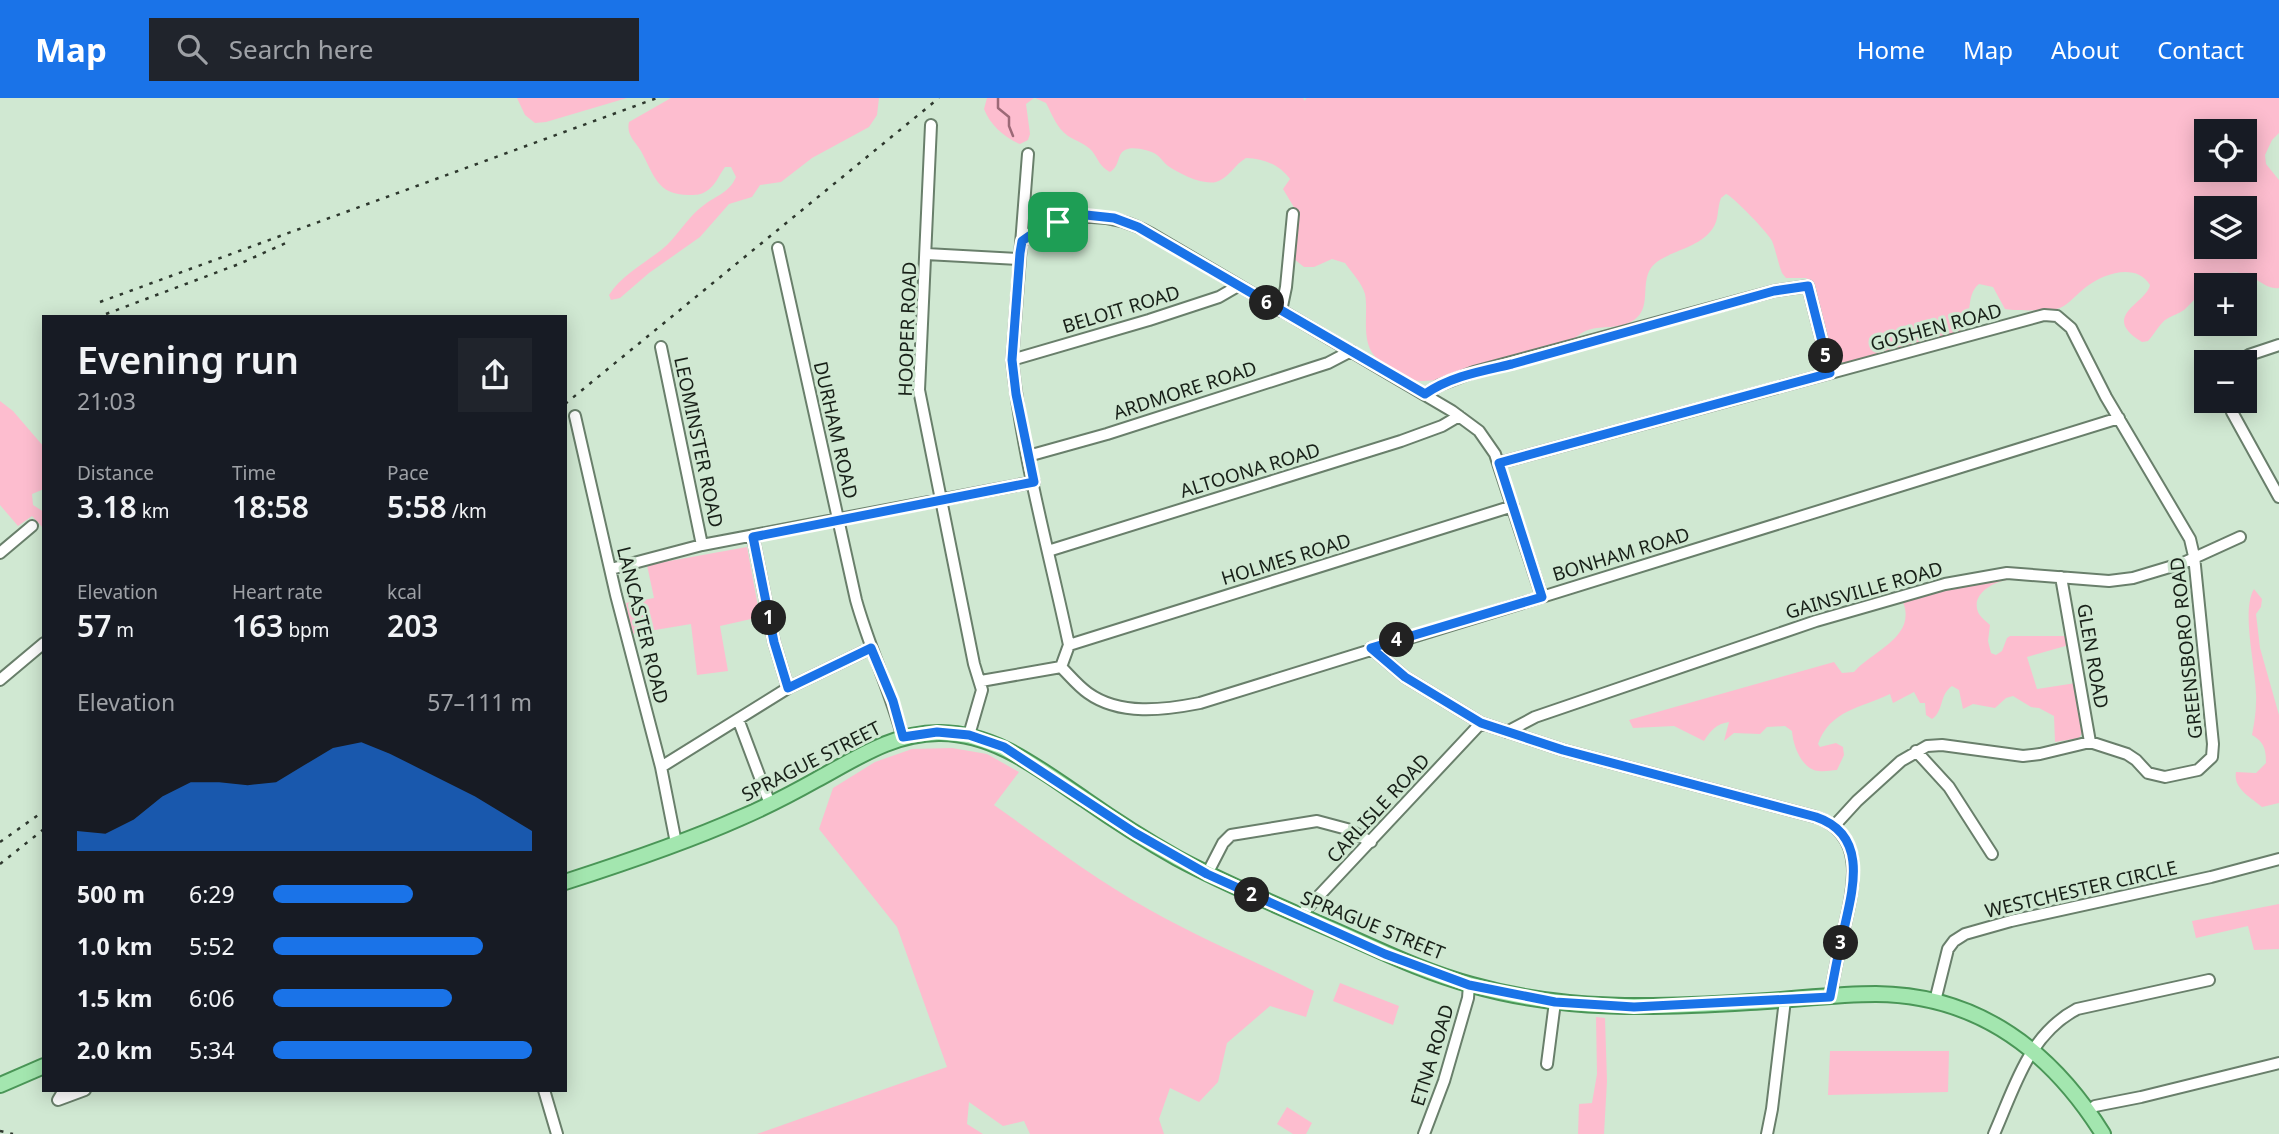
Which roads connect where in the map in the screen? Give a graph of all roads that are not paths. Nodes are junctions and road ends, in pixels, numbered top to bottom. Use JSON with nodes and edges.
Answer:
{"nodes":[{"id":1,"x":931,"y":125,"type":"dead end"},
{"id":2,"x":1028,"y":154,"type":"dead end"},
{"id":3,"x":1293,"y":214,"type":"dead end"},
{"id":4,"x":1022,"y":241,"type":"junction"},
{"id":5,"x":778,"y":248,"type":"dead end"},
{"id":6,"x":926,"y":254,"type":"junction"},
{"id":7,"x":1019,"y":259,"type":"junction"},
{"id":8,"x":1238,"y":286,"type":"junction"},
{"id":9,"x":1281,"y":311,"type":"junction"},
{"id":10,"x":2057,"y":316,"type":"joint"},
{"id":11,"x":2279,"y":345,"type":"edge"},
{"id":12,"x":661,"y":347,"type":"dead end"},
{"id":13,"x":1351,"y":351,"type":"junction"},
{"id":14,"x":2257,"y":352,"type":"edge"},
{"id":15,"x":1012,"y":360,"type":"junction"},
{"id":16,"x":1830,"y":373,"type":"junction"},
{"id":17,"x":1425,"y":394,"type":"junction"},
{"id":18,"x":2233,"y":413,"type":"edge"},
{"id":19,"x":575,"y":416,"type":"dead end"},
{"id":20,"x":1459,"y":416,"type":"junction"},
{"id":21,"x":2119,"y":418,"type":"junction"},
{"id":22,"x":1028,"y":456,"type":"junction"},
{"id":23,"x":1499,"y":463,"type":"junction"},
{"id":24,"x":1034,"y":482,"type":"junction"},
{"id":25,"x":2279,"y":497,"type":"edge"},
{"id":26,"x":940,"y":500,"type":"junction"},
{"id":27,"x":1513,"y":506,"type":"junction"},
{"id":28,"x":838,"y":519,"type":"junction"},
{"id":29,"x":32,"y":526,"type":"dead end"},
{"id":30,"x":753,"y":537,"type":"junction"},
{"id":31,"x":2240,"y":537,"type":"dead end"},
{"id":32,"x":702,"y":545,"type":"junction"},
{"id":33,"x":1048,"y":551,"type":"junction"},
{"id":34,"x":0,"y":554,"type":"edge"},
{"id":35,"x":2194,"y":556,"type":"junction"},
{"id":36,"x":611,"y":569,"type":"junction"},
{"id":37,"x":2061,"y":577,"type":"junction"},
{"id":38,"x":1542,"y":597,"type":"junction"},
{"id":39,"x":42,"y":645,"type":"edge"},
{"id":40,"x":1069,"y":645,"type":"junction"},
{"id":41,"x":871,"y":648,"type":"junction"},
{"id":42,"x":1371,"y":648,"type":"junction"},
{"id":43,"x":1061,"y":667,"type":"junction"},
{"id":44,"x":1,"y":678,"type":"edge"},
{"id":45,"x":981,"y":681,"type":"junction"},
{"id":46,"x":788,"y":688,"type":"junction"},
{"id":47,"x":738,"y":719,"type":"junction"},
{"id":48,"x":1481,"y":723,"type":"junction"},
{"id":49,"x":1507,"y":732,"type":"junction"},
{"id":50,"x":969,"y":735,"type":"junction"},
{"id":51,"x":903,"y":737,"type":"junction"},
{"id":52,"x":2090,"y":742,"type":"junction"},
{"id":53,"x":1916,"y":751,"type":"junction"},
{"id":54,"x":661,"y":767,"type":"junction"},
{"id":55,"x":770,"y":804,"type":"junction"},
{"id":56,"x":1835,"y":825,"type":"junction"},
{"id":57,"x":1371,"y":842,"type":"junction"},
{"id":58,"x":676,"y":843,"type":"junction"},
{"id":59,"x":1992,"y":853,"type":"dead end"},
{"id":60,"x":2279,"y":859,"type":"edge"},
{"id":61,"x":1207,"y":874,"type":"junction"},
{"id":62,"x":567,"y":882,"type":"edge"},
{"id":63,"x":1300,"y":916,"type":"junction"},
{"id":64,"x":2209,"y":980,"type":"dead end"},
{"id":65,"x":1469,"y":985,"type":"junction"},
{"id":66,"x":1830,"y":997,"type":"junction"},
{"id":67,"x":1785,"y":1000,"type":"junction"},
{"id":68,"x":1935,"y":1001,"type":"junction"},
{"id":69,"x":1555,"y":1002,"type":"junction"},
{"id":70,"x":2032,"y":1049,"type":"junction"},
{"id":71,"x":2279,"y":1063,"type":"edge"},
{"id":72,"x":1547,"y":1064,"type":"dead end"},
{"id":73,"x":42,"y":1067,"type":"edge"},
{"id":74,"x":0,"y":1085,"type":"edge"},
{"id":75,"x":63,"y":1092,"type":"edge"},
{"id":76,"x":80,"y":1092,"type":"edge"},
{"id":77,"x":545,"y":1092,"type":"edge"},
{"id":78,"x":2089,"y":1111,"type":"junction"},
{"id":79,"x":557,"y":1134,"type":"edge"},
{"id":80,"x":1424,"y":1134,"type":"edge"},
{"id":81,"x":1767,"y":1134,"type":"edge"},
{"id":82,"x":1994,"y":1134,"type":"edge"},
{"id":83,"x":2103,"y":1134,"type":"edge"}],
"edges":[{"from":1,"to":6,"type":"street","name":"HOOPER ROAD"},
{"from":2,"to":4,"type":"street"},
{"from":3,"to":9,"type":"street"},
{"from":4,"to":7,"type":"street"},
{"from":4,"to":8,"type":"street"},
{"from":5,"to":28,"type":"street","name":"DURHAM ROAD"},
{"from":6,"to":7,"type":"street"},
{"from":6,"to":26,"type":"street","name":"HOOPER ROAD"},
{"from":7,"to":15,"type":"street"},
{"from":8,"to":9,"type":"street"},
{"from":8,"to":15,"type":"street","name":"BELOIT ROAD"},
{"from":9,"to":13,"type":"street"},
{"from":10,"to":16,"type":"street","name":"GOSHEN ROAD"},
{"from":10,"to":21,"type":"street","name":"GREENSBORO ROAD"},
{"from":11,"to":14,"type":"street"},
{"from":12,"to":32,"type":"street","name":"LEOMINSTER ROAD"},
{"from":13,"to":17,"type":"street"},
{"from":13,"to":22,"type":"street","name":"ARDMORE ROAD"},
{"from":15,"to":22,"type":"street"},
{"from":16,"to":17,"type":"street"},
{"from":16,"to":23,"type":"street","name":"GOSHEN ROAD"},
{"from":17,"to":20,"type":"street"},
{"from":18,"to":25,"type":"street"},
{"from":19,"to":36,"type":"street","name":"LANCASTER ROAD"},
{"from":20,"to":23,"type":"street"},
{"from":20,"to":33,"type":"street","name":"ALTOONA ROAD"},
{"from":21,"to":35,"type":"street","name":"GREENSBORO ROAD"},
{"from":21,"to":38,"type":"street","name":"BONHAM ROAD"},
{"from":22,"to":24,"type":"street"},
{"from":23,"to":27,"type":"street"},
{"from":24,"to":26,"type":"street"},
{"from":24,"to":33,"type":"street"},
{"from":26,"to":28,"type":"street"},
{"from":26,"to":45,"type":"street","name":"HOOPER ROAD"},
{"from":27,"to":38,"type":"street"},
{"from":27,"to":40,"type":"street","name":"HOLMES ROAD"},
{"from":28,"to":30,"type":"street"},
{"from":28,"to":41,"type":"street","name":"DURHAM ROAD"},
{"from":29,"to":34,"type":"street"},
{"from":30,"to":32,"type":"street"},
{"from":30,"to":46,"type":"street"},
{"from":31,"to":35,"type":"street","name":"GAINSVILLE ROAD"},
{"from":32,"to":36,"type":"street"},
{"from":33,"to":40,"type":"street"},
{"from":35,"to":37,"type":"street","name":"GAINSVILLE ROAD"},
{"from":35,"to":52,"type":"street","name":"GREENSBORO ROAD"},
{"from":36,"to":54,"type":"street","name":"LANCASTER ROAD"},
{"from":37,"to":49,"type":"street","name":"GAINSVILLE ROAD"},
{"from":37,"to":52,"type":"street","name":"GLEN ROAD"},
{"from":38,"to":42,"type":"street","name":"BONHAM ROAD"},
{"from":39,"to":44,"type":"street"},
{"from":40,"to":43,"type":"street"},
{"from":41,"to":46,"type":"street"},
{"from":41,"to":51,"type":"street","name":"DURHAM ROAD"},
{"from":42,"to":43,"type":"street","name":"BONHAM ROAD"},
{"from":42,"to":48,"type":"street"},
{"from":43,"to":45,"type":"street"},
{"from":45,"to":50,"type":"street","name":"HOOPER ROAD"},
{"from":46,"to":47,"type":"street"},
{"from":47,"to":54,"type":"street"},
{"from":47,"to":55,"type":"street"},
{"from":48,"to":49,"type":"street"},
{"from":48,"to":57,"type":"street","name":"CARLISLE ROAD"},
{"from":49,"to":56,"type":"street"},
{"from":50,"to":51,"type":"main road","name":"SPRAGUE STREET"},
{"from":50,"to":61,"type":"main road","name":"SPRAGUE STREET"},
{"from":51,"to":55,"type":"main road","name":"SPRAGUE STREET"},
{"from":52,"to":53,"type":"street"},
{"from":53,"to":56,"type":"street"},
{"from":53,"to":59,"type":"street"},
{"from":54,"to":58,"type":"street","name":"LANCASTER ROAD"},
{"from":55,"to":58,"type":"main road","name":"SPRAGUE STREET"},
{"from":56,"to":66,"type":"street"},
{"from":57,"to":61,"type":"street"},
{"from":57,"to":63,"type":"street","name":"CARLISLE ROAD"},
{"from":58,"to":62,"type":"main road","name":"SPRAGUE STREET"},
{"from":60,"to":68,"type":"street","name":"WESTCHESTER CIRCLE"},
{"from":61,"to":63,"type":"main road","name":"SPRAGUE STREET"},
{"from":63,"to":65,"type":"main road","name":"SPRAGUE STREET"},
{"from":64,"to":70,"type":"street"},
{"from":65,"to":69,"type":"main road","name":"SPRAGUE STREET"},
{"from":65,"to":80,"type":"street","name":"ETNA ROAD"},
{"from":66,"to":67,"type":"main road","name":"SPRAGUE STREET"},
{"from":66,"to":68,"type":"main road","name":"SPRAGUE STREET"},
{"from":67,"to":69,"type":"main road","name":"SPRAGUE STREET"},
{"from":67,"to":81,"type":"street"},
{"from":68,"to":70,"type":"main road","name":"SPRAGUE STREET"},
{"from":69,"to":72,"type":"street"},
{"from":70,"to":78,"type":"main road","name":"SPRAGUE STREET"},
{"from":70,"to":82,"type":"street"},
{"from":71,"to":78,"type":"street"},
{"from":73,"to":74,"type":"main road"},
{"from":75,"to":76,"type":"street"},
{"from":77,"to":79,"type":"street"},
{"from":78,"to":83,"type":"main road","name":"SPRAGUE STREET"}]}
